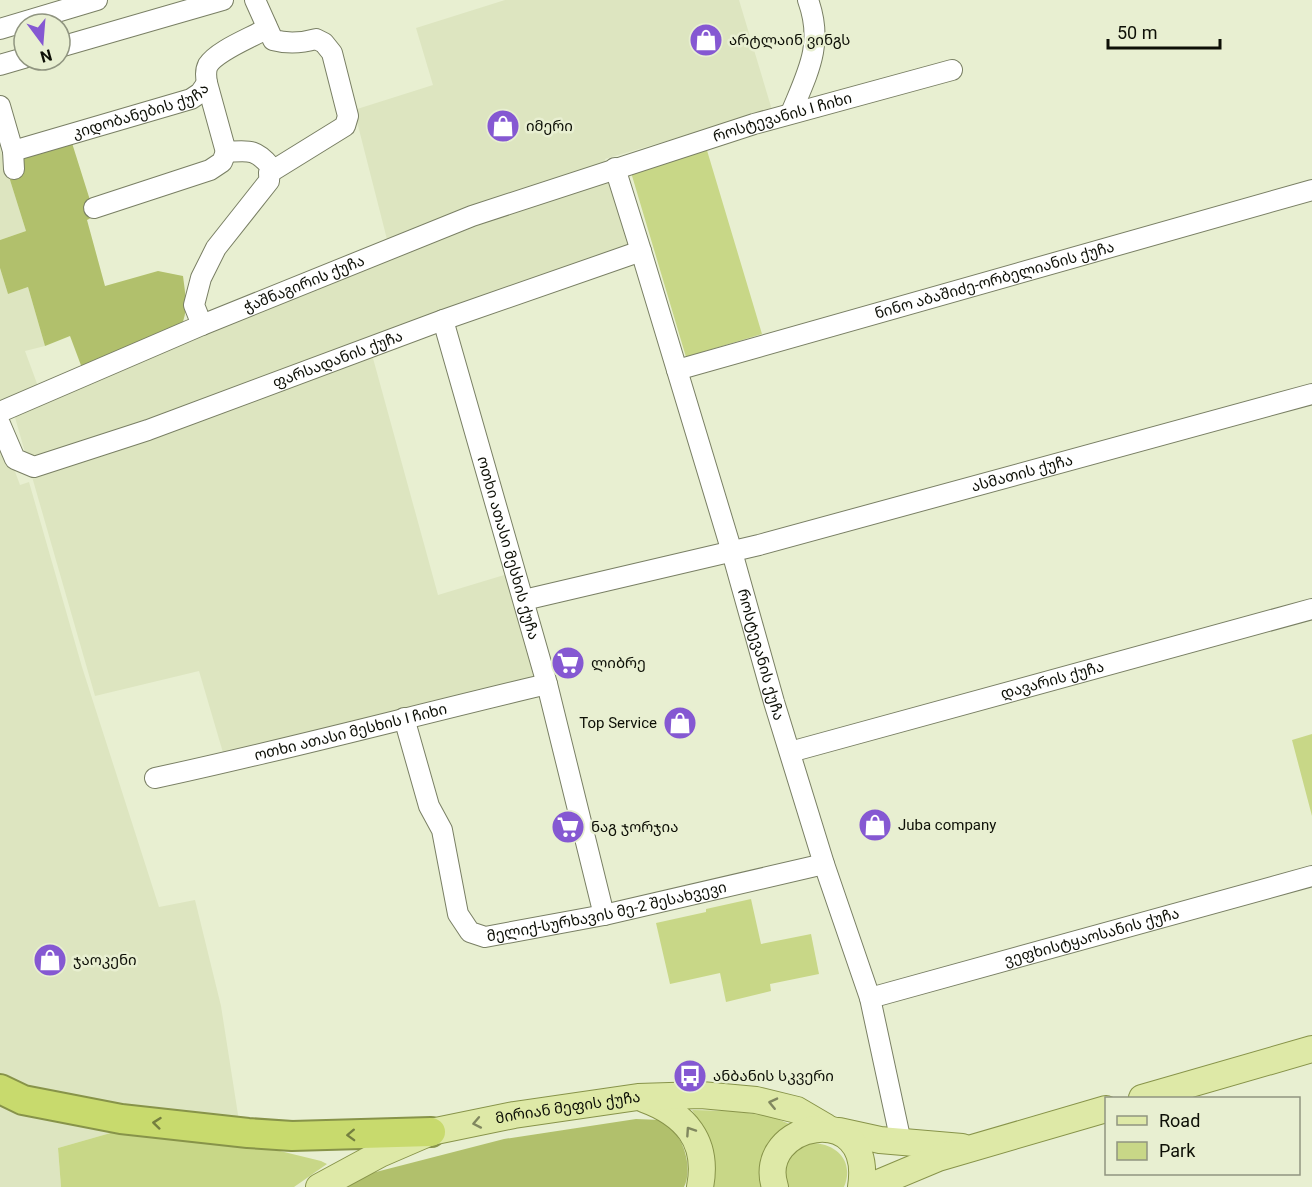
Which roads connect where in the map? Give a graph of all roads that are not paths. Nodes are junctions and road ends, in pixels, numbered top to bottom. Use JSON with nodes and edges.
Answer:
{"nodes":[{"id":1,"x":97,"y":0,"type":"edge"},
{"id":2,"x":223,"y":0,"type":"edge"},
{"id":3,"x":255,"y":0,"type":"edge"},
{"id":4,"x":808,"y":0,"type":"edge"},
{"id":5,"x":266,"y":24,"type":"junction"},
{"id":6,"x":0,"y":29,"type":"edge"},
{"id":7,"x":72,"y":44,"type":"edge"},
{"id":8,"x":952,"y":70,"type":"dead end"},
{"id":9,"x":207,"y":84,"type":"junction"},
{"id":10,"x":0,"y":106,"type":"edge"},
{"id":11,"x":791,"y":113,"type":"junction"},
{"id":12,"x":226,"y":152,"type":"junction"},
{"id":13,"x":615,"y":168,"type":"junction"},
{"id":14,"x":269,"y":173,"type":"junction"},
{"id":15,"x":1312,"y":190,"type":"edge"},
{"id":16,"x":94,"y":208,"type":"dead end"},
{"id":17,"x":641,"y":251,"type":"junction"},
{"id":18,"x":443,"y":320,"type":"junction"},
{"id":19,"x":202,"y":325,"type":"junction"},
{"id":20,"x":677,"y":370,"type":"junction"},
{"id":21,"x":1312,"y":394,"type":"edge"},
{"id":22,"x":0,"y":412,"type":"edge"},
{"id":23,"x":0,"y":424,"type":"edge"},
{"id":24,"x":732,"y":552,"type":"junction"},
{"id":25,"x":524,"y":600,"type":"junction"},
{"id":26,"x":1312,"y":609,"type":"edge"},
{"id":27,"x":547,"y":684,"type":"junction"},
{"id":28,"x":404,"y":718,"type":"junction"},
{"id":29,"x":790,"y":752,"type":"junction"},
{"id":30,"x":154,"y":778,"type":"dead end"},
{"id":31,"x":824,"y":864,"type":"junction"},
{"id":32,"x":1312,"y":876,"type":"edge"},
{"id":33,"x":604,"y":915,"type":"junction"},
{"id":34,"x":870,"y":998,"type":"junction"},
{"id":35,"x":1312,"y":1049,"type":"edge"},
{"id":36,"x":0,"y":1089,"type":"edge"},
{"id":37,"x":639,"y":1097,"type":"junction"},
{"id":38,"x":1145,"y":1097,"type":"edge"},
{"id":39,"x":1105,"y":1110,"type":"edge"},
{"id":40,"x":832,"y":1129,"type":"junction"},
{"id":41,"x":431,"y":1132,"type":"junction"},
{"id":42,"x":901,"y":1142,"type":"junction"},
{"id":43,"x":971,"y":1148,"type":"junction"},
{"id":44,"x":938,"y":1158,"type":"junction"},
{"id":45,"x":319,"y":1187,"type":"edge"},
{"id":46,"x":700,"y":1187,"type":"edge"},
{"id":47,"x":775,"y":1187,"type":"edge"},
{"id":48,"x":861,"y":1187,"type":"edge"},
{"id":49,"x":869,"y":1187,"type":"edge"},
{"id":50,"x":906,"y":1187,"type":"edge"}],
"edges":[{"from":1,"to":6,"type":"street"},
{"from":2,"to":7,"type":"street"},
{"from":3,"to":5,"type":"street"},
{"from":4,"to":11,"type":"street"},
{"from":5,"to":9,"type":"street","name":"კიდობანების ქუჩა"},
{"from":5,"to":14,"type":"street"},
{"from":8,"to":11,"type":"street","name":"როსტევანის I ჩიხი"},
{"from":9,"to":10,"type":"street","name":"კიდობანების ქუჩა"},
{"from":9,"to":12,"type":"street"},
{"from":11,"to":13,"type":"street","name":"როსტევანის I ჩიხი"},
{"from":12,"to":14,"type":"street"},
{"from":12,"to":16,"type":"street"},
{"from":13,"to":17,"type":"street","name":"როსტევანის ქუჩა"},
{"from":13,"to":19,"type":"street","name":"ჭაშნაგირის ქუჩა"},
{"from":14,"to":19,"type":"street"},
{"from":15,"to":20,"type":"street","name":"ნინო აბაშიძე-ორბელიანის ქუჩა"},
{"from":17,"to":18,"type":"street","name":"ფარსადანის ქუჩა"},
{"from":17,"to":20,"type":"street","name":"როსტევანის ქუჩა"},
{"from":18,"to":23,"type":"street","name":"ფარსადანის ქუჩა"},
{"from":18,"to":25,"type":"street","name":"ოთხი ათასი მესხის ქუჩა"},
{"from":19,"to":22,"type":"street","name":"ჭაშნაგირის ქუჩა"},
{"from":20,"to":24,"type":"street","name":"როსტევანის ქუჩა"},
{"from":21,"to":24,"type":"street","name":"ასმათის ქუჩა"},
{"from":24,"to":25,"type":"street","name":"ასმათის ქუჩა"},
{"from":24,"to":29,"type":"street","name":"როსტევანის ქუჩა"},
{"from":25,"to":27,"type":"street","name":"ოთხი ათასი მესხის ქუჩა"},
{"from":26,"to":29,"type":"street","name":"დავარის ქუჩა"},
{"from":27,"to":28,"type":"street","name":"ოთხი ათასი მესხის I ჩიხი"},
{"from":27,"to":33,"type":"street","name":"ოთხი ათასი მესხის ქუჩა"},
{"from":28,"to":30,"type":"street","name":"ოთხი ათასი მესხის I ჩიხი"},
{"from":28,"to":33,"type":"street","name":"მელიქ-სურხავის მე-2 შესახვევი"},
{"from":29,"to":31,"type":"street","name":"როსტევანის ქუჩა"},
{"from":31,"to":33,"type":"street","name":"მელიქ-სურხავის მე-2 შესახვევი"},
{"from":31,"to":34,"type":"street","name":"როსტევანის ქუჩა"},
{"from":32,"to":34,"type":"street","name":"ვეფხისტყაოსანის ქუჩა"},
{"from":34,"to":42,"type":"street","name":"როსტევანის ქუჩა"},
{"from":35,"to":38,"type":"main road"},
{"from":41,"to":36,"type":"highway","one_way":true},
{"from":40,"to":37,"type":"main road","name":"მირიან მეფის ქუჩა","one_way":true},
{"from":37,"to":41,"type":"main road","name":"მირიან მეფის ქუჩა","one_way":true},
{"from":46,"to":37,"type":"main road","one_way":true},
{"from":39,"to":43,"type":"main road","name":"მირიან მეფის ქუჩა"},
{"from":40,"to":42,"type":"main road","name":"მირიან მეფის ქუჩა"},
{"from":40,"to":47,"type":"main road"},
{"from":40,"to":48,"type":"main road"},
{"from":41,"to":45,"type":"main road","name":"მირიან მეფის ქუჩა"},
{"from":42,"to":43,"type":"main road","name":"მირიან მეფის ქუჩა"},
{"from":43,"to":44,"type":"main road","name":"მირიან მეფის ქუჩა"},
{"from":44,"to":49,"type":"main road","name":"მირიან მეფის ქუჩა"},
{"from":44,"to":50,"type":"main road"}]}
